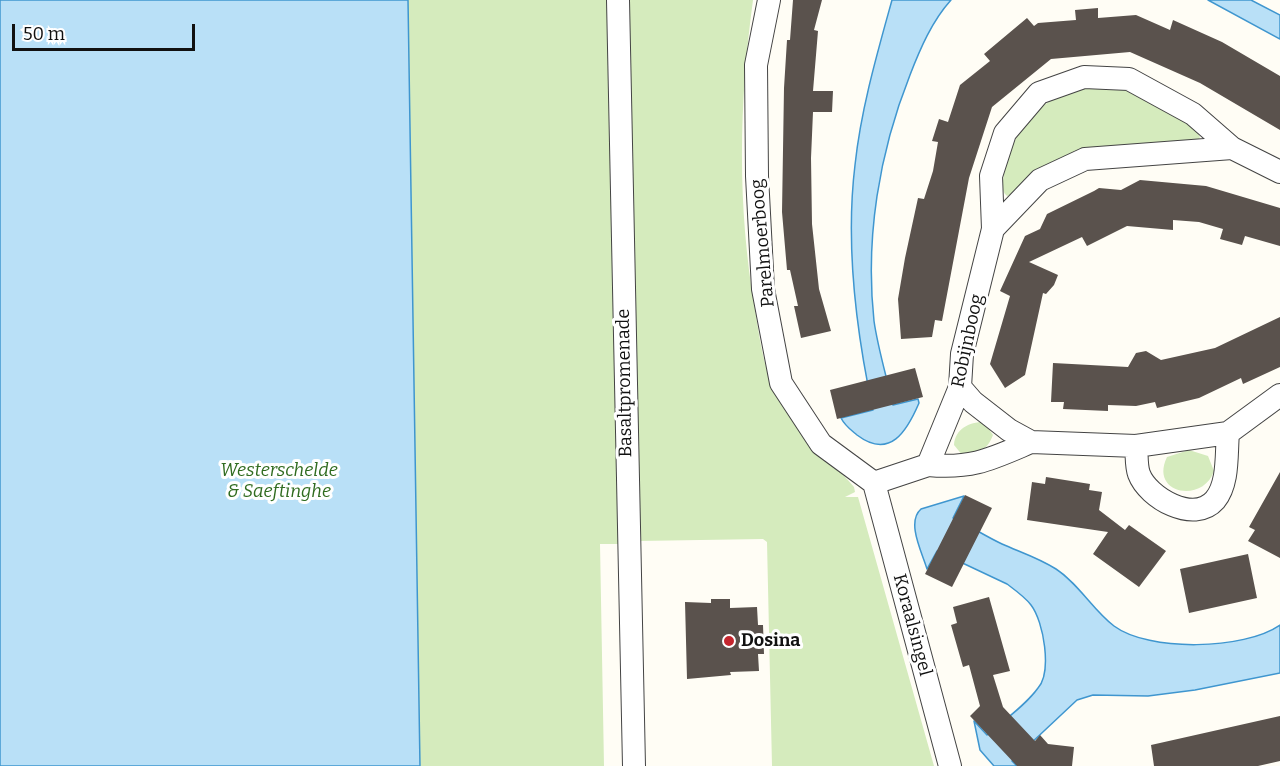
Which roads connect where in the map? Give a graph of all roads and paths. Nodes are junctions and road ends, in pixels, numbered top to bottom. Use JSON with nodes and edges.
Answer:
{"nodes":[{"id":1,"x":618,"y":0,"type":"edge"},
{"id":2,"x":769,"y":0,"type":"edge"},
{"id":3,"x":1232,"y":148,"type":"junction"},
{"id":4,"x":1280,"y":172,"type":"edge"},
{"id":5,"x":993,"y":229,"type":"junction"},
{"id":6,"x":960,"y":387,"type":"junction"},
{"id":7,"x":1280,"y":395,"type":"edge"},
{"id":8,"x":1228,"y":433,"type":"junction"},
{"id":9,"x":1031,"y":442,"type":"junction"},
{"id":10,"x":1136,"y":446,"type":"junction"},
{"id":11,"x":928,"y":465,"type":"junction"},
{"id":12,"x":874,"y":483,"type":"junction"},
{"id":13,"x":634,"y":766,"type":"edge"},
{"id":14,"x":950,"y":766,"type":"edge"}],
"edges":[{"from":1,"to":13,"type":"street","name":"Basaltpromenade"},
{"from":2,"to":12,"type":"street","name":"Parelmoerboog"},
{"from":3,"to":4,"type":"street","name":"Robijnboog"},
{"from":3,"to":5,"type":"street","name":"Robijnboog"},
{"from":3,"to":5,"type":"street","name":"Robijnboog"},
{"from":5,"to":6,"type":"street","name":"Robijnboog"},
{"from":6,"to":9,"type":"street"},
{"from":6,"to":11,"type":"street","name":"Robijnboog"},
{"from":7,"to":8,"type":"street"},
{"from":8,"to":10,"type":"street"},
{"from":8,"to":10,"type":"street"},
{"from":9,"to":10,"type":"street"},
{"from":9,"to":11,"type":"street"},
{"from":11,"to":12,"type":"street"},
{"from":12,"to":14,"type":"street","name":"Koraalsingel"}]}
